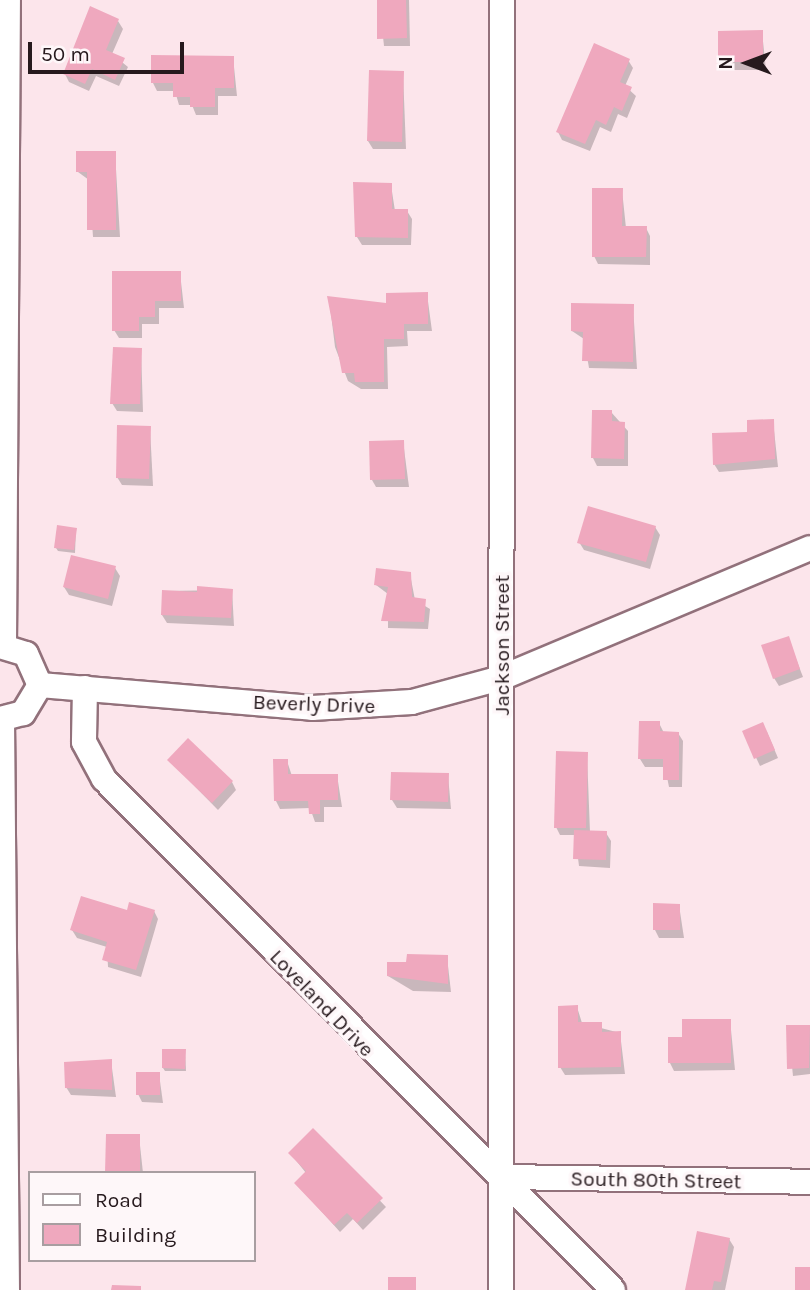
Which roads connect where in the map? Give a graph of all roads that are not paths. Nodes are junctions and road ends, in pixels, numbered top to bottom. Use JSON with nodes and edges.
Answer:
{"nodes":[{"id":1,"x":8,"y":0,"type":"edge"},
{"id":2,"x":502,"y":0,"type":"edge"},
{"id":3,"x":810,"y":548,"type":"edge"},
{"id":4,"x":2,"y":646,"type":"edge"},
{"id":5,"x":501,"y":678,"type":"junction"},
{"id":6,"x":40,"y":685,"type":"junction"},
{"id":7,"x":85,"y":688,"type":"junction"},
{"id":8,"x":1,"y":719,"type":"edge"},
{"id":9,"x":503,"y":1177,"type":"junction"},
{"id":10,"x":810,"y":1182,"type":"edge"},
{"id":11,"x":7,"y":1290,"type":"edge"},
{"id":12,"x":501,"y":1290,"type":"edge"},
{"id":13,"x":613,"y":1290,"type":"edge"}],
"edges":[{"from":1,"to":4,"type":"street"},
{"from":2,"to":5,"type":"street","name":"Jackson Street"},
{"from":3,"to":5,"type":"street","name":"Beverly Drive"},
{"from":4,"to":6,"type":"street"},
{"from":5,"to":7,"type":"street","name":"Beverly Drive"},
{"from":5,"to":9,"type":"street","name":"Jackson Street"},
{"from":6,"to":7,"type":"street","name":"Beverly Drive"},
{"from":6,"to":8,"type":"street"},
{"from":7,"to":9,"type":"street","name":"Loveland Drive"},
{"from":8,"to":11,"type":"street"},
{"from":9,"to":10,"type":"street","name":"South 80th Street"},
{"from":9,"to":12,"type":"street","name":"Jackson Street"},
{"from":9,"to":13,"type":"street","name":"Loveland Drive"}]}
